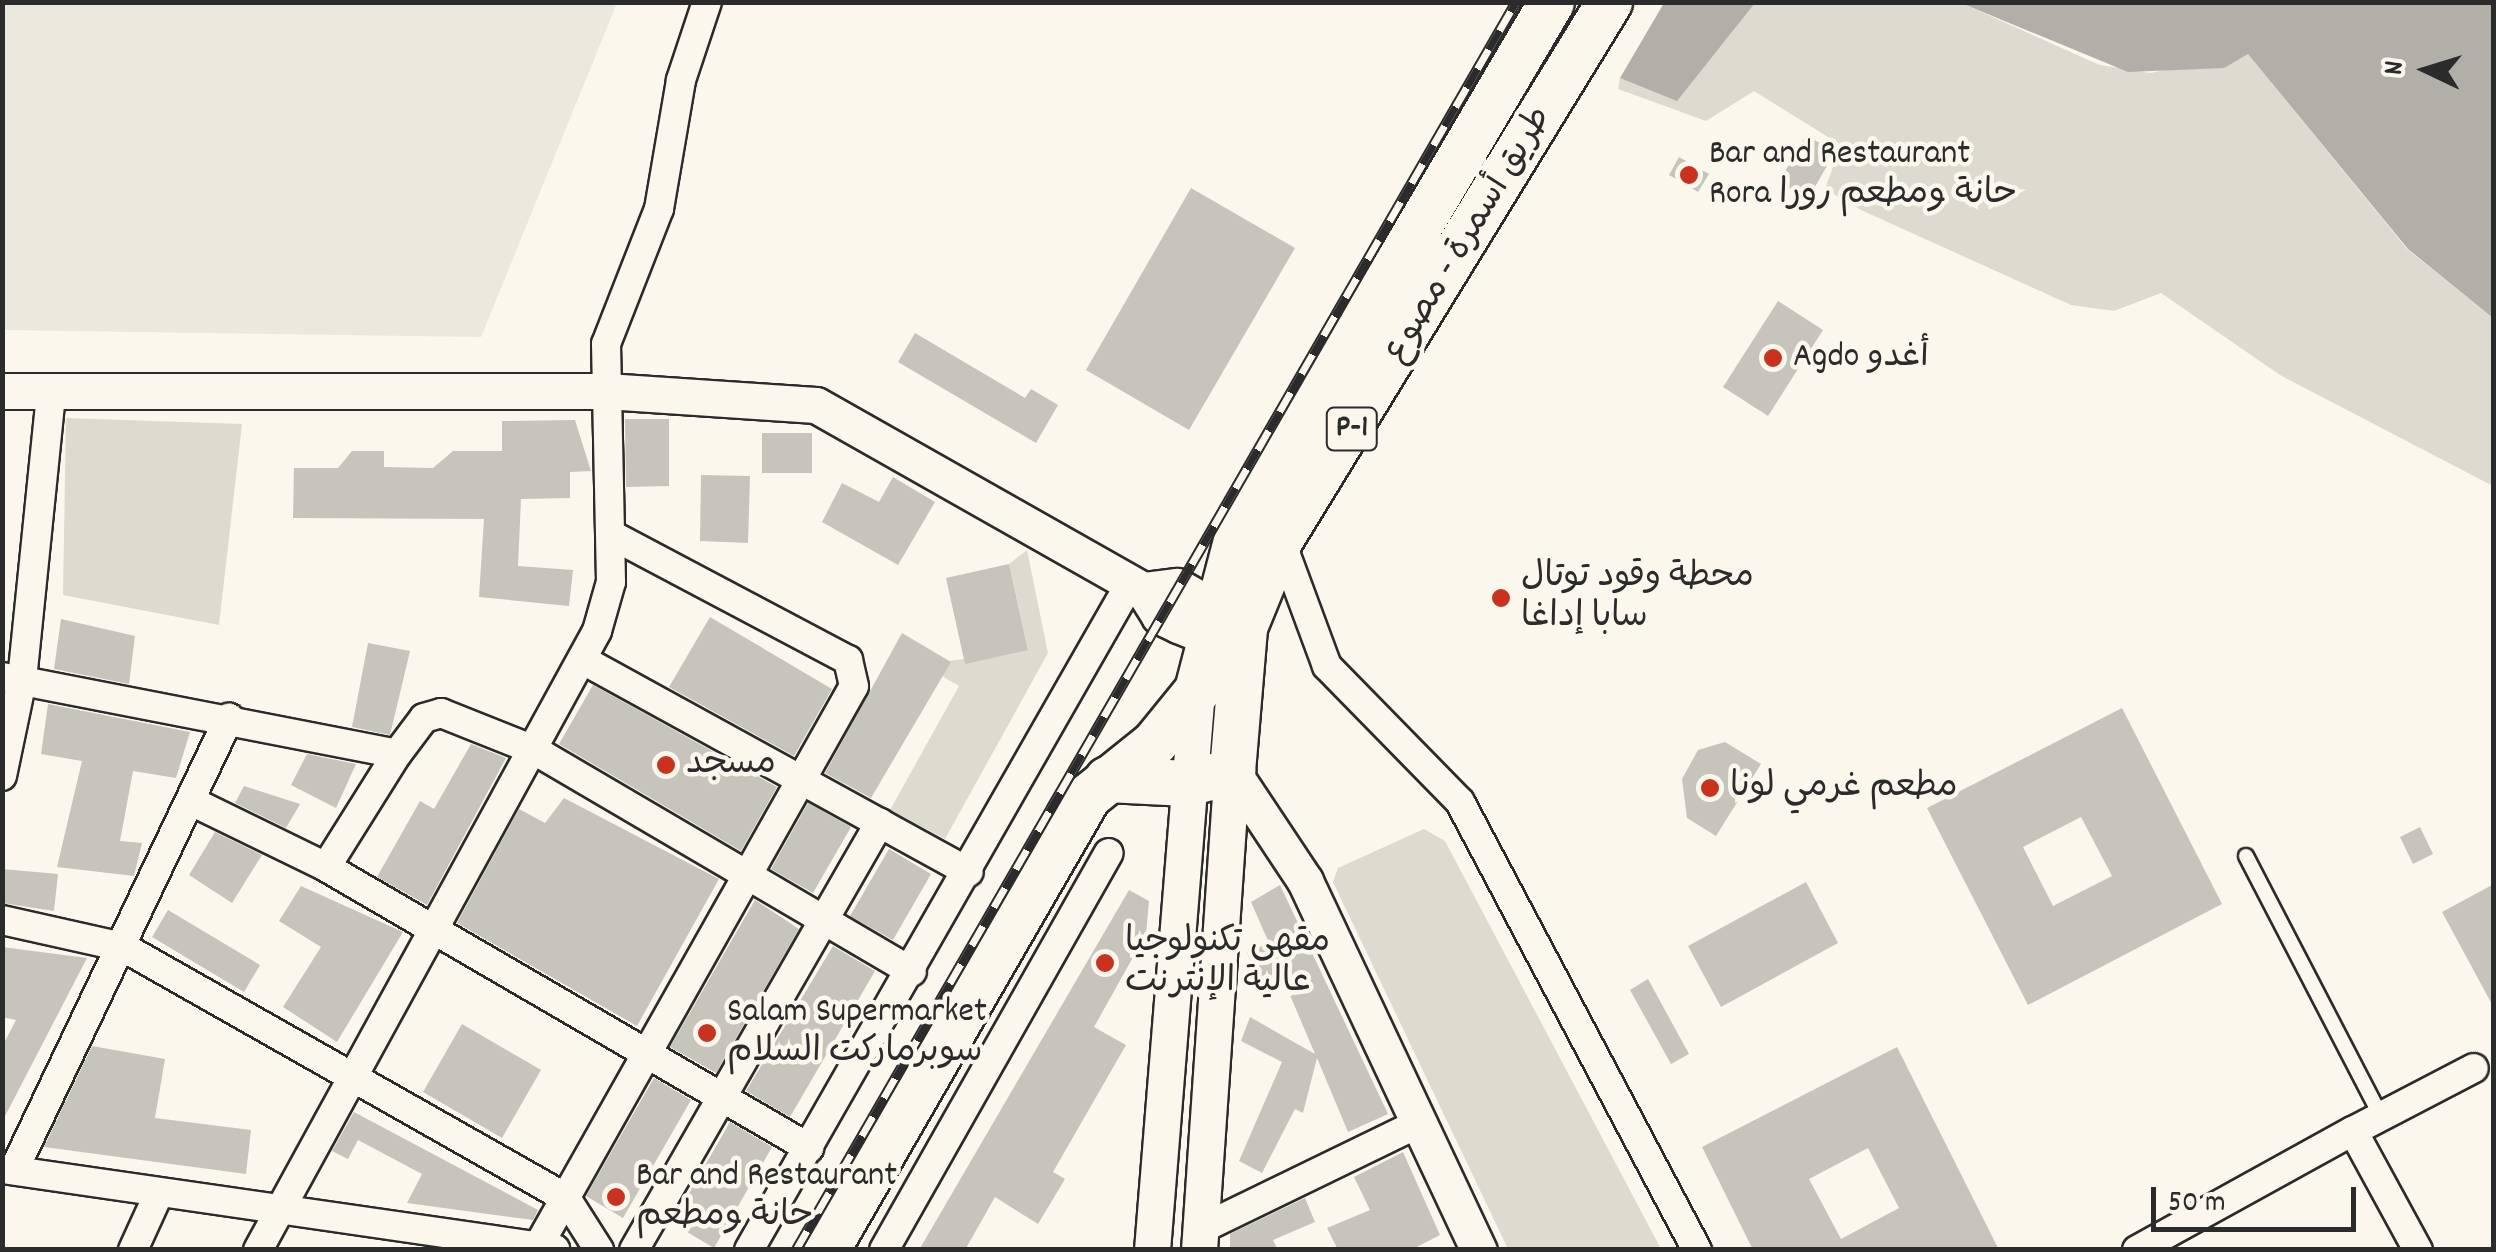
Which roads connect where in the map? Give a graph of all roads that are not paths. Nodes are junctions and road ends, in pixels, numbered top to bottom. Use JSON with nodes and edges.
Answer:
{"nodes":[{"id":1,"x":707,"y":2,"type":"edge"},
{"id":2,"x":1550,"y":2,"type":"edge"},
{"id":3,"x":1609,"y":2,"type":"edge"},
{"id":4,"x":1336,"y":366,"type":"junction"},
{"id":5,"x":2,"y":390,"type":"edge"},
{"id":6,"x":606,"y":391,"type":"junction"},
{"id":7,"x":1377,"y":391,"type":"junction"},
{"id":8,"x":51,"y":393,"type":"junction"},
{"id":9,"x":612,"y":535,"type":"junction"},
{"id":10,"x":1280,"y":539,"type":"junction"},
{"id":11,"x":1137,"y":586,"type":"junction"},
{"id":12,"x":1221,"y":621,"type":"junction"},
{"id":13,"x":583,"y":660,"type":"junction"},
{"id":14,"x":12,"y":678,"type":"edge"},
{"id":15,"x":1197,"y":690,"type":"junction"},
{"id":16,"x":228,"y":718,"type":"junction"},
{"id":17,"x":534,"y":750,"type":"junction"},
{"id":18,"x":397,"y":754,"type":"junction"},
{"id":19,"x":1232,"y":771,"type":"junction"},
{"id":20,"x":2,"y":776,"type":"edge"},
{"id":21,"x":1107,"y":778,"type":"junction"},
{"id":22,"x":803,"y":782,"type":"junction"},
{"id":23,"x":1187,"y":783,"type":"junction"},
{"id":24,"x":193,"y":802,"type":"junction"},
{"id":25,"x":880,"y":824,"type":"junction"},
{"id":26,"x":1109,"y":853,"type":"dead end"},
{"id":27,"x":2246,"y":856,"type":"dead end"},
{"id":28,"x":326,"y":866,"type":"junction"},
{"id":29,"x":969,"y":872,"type":"junction"},
{"id":30,"x":748,"y":875,"type":"junction"},
{"id":31,"x":2,"y":920,"type":"edge"},
{"id":32,"x":824,"y":921,"type":"junction"},
{"id":33,"x":432,"y":928,"type":"junction"},
{"id":34,"x":123,"y":948,"type":"junction"},
{"id":35,"x":912,"y":972,"type":"junction"},
{"id":36,"x":644,"y":1054,"type":"junction"},
{"id":37,"x":2474,"y":1068,"type":"dead end"},
{"id":38,"x":349,"y":1080,"type":"junction"},
{"id":39,"x":721,"y":1098,"type":"junction"},
{"id":40,"x":2381,"y":1116,"type":"junction"},
{"id":41,"x":1420,"y":1123,"type":"junction"},
{"id":42,"x":2353,"y":1131,"type":"junction"},
{"id":43,"x":810,"y":1148,"type":"junction"},
{"id":44,"x":8,"y":1169,"type":"edge"},
{"id":45,"x":159,"y":1194,"type":"junction"},
{"id":46,"x":566,"y":1198,"type":"junction"},
{"id":47,"x":276,"y":1212,"type":"junction"},
{"id":48,"x":1200,"y":1239,"type":"edge"},
{"id":49,"x":453,"y":1244,"type":"edge"},
{"id":50,"x":543,"y":1249,"type":"edge"},
{"id":51,"x":133,"y":1250,"type":"edge"},
{"id":52,"x":258,"y":1250,"type":"edge"},
{"id":53,"x":599,"y":1250,"type":"edge"},
{"id":54,"x":634,"y":1250,"type":"edge"},
{"id":55,"x":749,"y":1250,"type":"edge"},
{"id":56,"x":826,"y":1250,"type":"edge"},
{"id":57,"x":884,"y":1250,"type":"edge"},
{"id":58,"x":1152,"y":1250,"type":"edge"},
{"id":59,"x":1479,"y":1250,"type":"edge"},
{"id":60,"x":1697,"y":1250,"type":"edge"},
{"id":61,"x":2136,"y":1250,"type":"edge"},
{"id":62,"x":2418,"y":1250,"type":"edge"}],
"edges":[{"from":1,"to":6,"type":"street"},
{"from":2,"to":4,"type":"highway","number":"P-1"},
{"from":3,"to":7,"type":"highway","name":"طريق أسمرة - مصوع","number":"P-1"},
{"from":4,"to":7,"type":"highway"},
{"from":4,"to":12,"type":"highway","number":"P-1"},
{"from":5,"to":8,"type":"street"},
{"from":6,"to":8,"type":"street"},
{"from":6,"to":9,"type":"street"},
{"from":6,"to":11,"type":"street"},
{"from":7,"to":10,"type":"highway","name":"طريق أسمرة - مصوع","number":"P-1"},
{"from":8,"to":14,"type":"street"},
{"from":9,"to":13,"type":"street"},
{"from":9,"to":22,"type":"street"},
{"from":10,"to":12,"type":"highway","name":"طريق أسمرة - مصوع","number":"P-1"},
{"from":10,"to":60,"type":"street"},
{"from":11,"to":12,"type":"street"},
{"from":11,"to":29,"type":"street"},
{"from":12,"to":15,"type":"highway","number":"P-1"},
{"from":12,"to":19,"type":"highway","name":"طريق أسمرة - مصوع","number":"P-1"},
{"from":13,"to":17,"type":"street"},
{"from":13,"to":22,"type":"street"},
{"from":14,"to":16,"type":"street"},
{"from":14,"to":20,"type":"street"},
{"from":15,"to":21,"type":"highway","number":"P-1"},
{"from":15,"to":23,"type":"street"},
{"from":16,"to":18,"type":"street"},
{"from":16,"to":24,"type":"street"},
{"from":17,"to":18,"type":"street"},
{"from":17,"to":30,"type":"street"},
{"from":17,"to":33,"type":"street"},
{"from":18,"to":28,"type":"street"},
{"from":19,"to":23,"type":"highway"},
{"from":19,"to":41,"type":"street"},
{"from":19,"to":48,"type":"street"},
{"from":21,"to":23,"type":"highway"},
{"from":21,"to":56,"type":"highway","number":"P-1"},
{"from":22,"to":25,"type":"street"},
{"from":22,"to":30,"type":"street"},
{"from":23,"to":58,"type":"street"},
{"from":24,"to":28,"type":"street"},
{"from":24,"to":34,"type":"street"},
{"from":25,"to":29,"type":"street"},
{"from":25,"to":32,"type":"street"},
{"from":26,"to":57,"type":"street"},
{"from":27,"to":40,"type":"lane"},
{"from":28,"to":33,"type":"street"},
{"from":29,"to":35,"type":"street"},
{"from":30,"to":32,"type":"street"},
{"from":30,"to":36,"type":"street"},
{"from":31,"to":34,"type":"street"},
{"from":32,"to":35,"type":"street"},
{"from":32,"to":39,"type":"street"},
{"from":33,"to":36,"type":"street"},
{"from":33,"to":38,"type":"street"},
{"from":34,"to":38,"type":"street"},
{"from":34,"to":44,"type":"street"},
{"from":35,"to":43,"type":"street"},
{"from":36,"to":39,"type":"street"},
{"from":36,"to":46,"type":"street"},
{"from":37,"to":40,"type":"street"},
{"from":38,"to":46,"type":"street"},
{"from":38,"to":47,"type":"street"},
{"from":39,"to":43,"type":"street"},
{"from":39,"to":54,"type":"street"},
{"from":40,"to":42,"type":"street"},
{"from":41,"to":48,"type":"street"},
{"from":41,"to":59,"type":"street"},
{"from":42,"to":61,"type":"street"},
{"from":42,"to":62,"type":"street"},
{"from":43,"to":55,"type":"street"},
{"from":44,"to":45,"type":"street"},
{"from":45,"to":47,"type":"street"},
{"from":45,"to":51,"type":"street"},
{"from":46,"to":50,"type":"street"},
{"from":46,"to":53,"type":"street"},
{"from":47,"to":49,"type":"street"},
{"from":47,"to":52,"type":"street"},
{"from":49,"to":50,"type":"street"}]}
